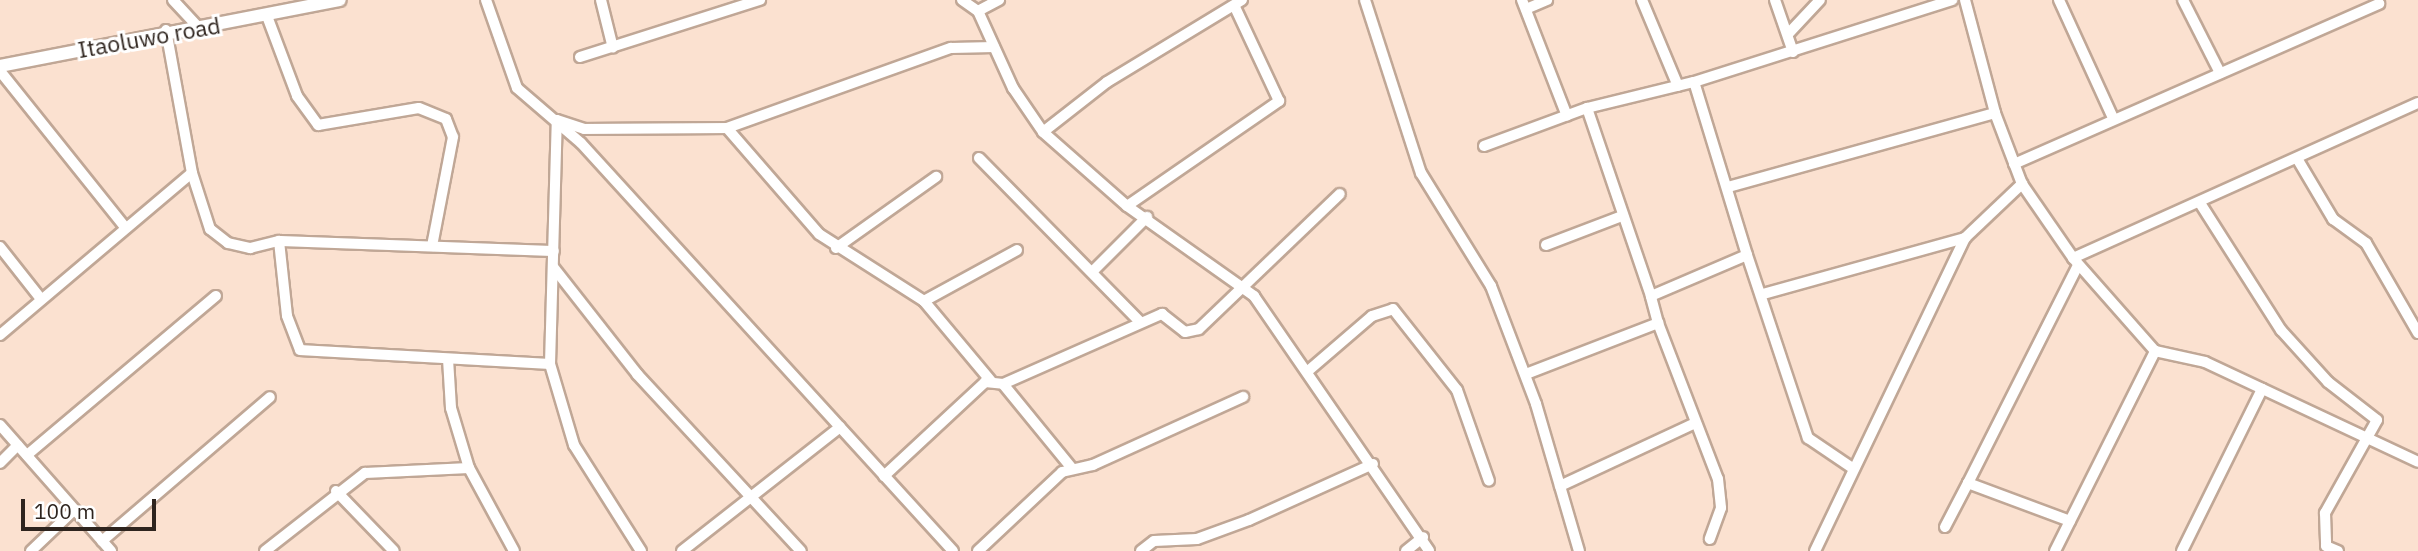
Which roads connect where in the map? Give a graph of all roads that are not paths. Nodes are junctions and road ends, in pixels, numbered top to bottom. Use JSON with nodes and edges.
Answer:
{"nodes":[{"id":1,"x":173,"y":0,"type":"edge"},
{"id":2,"x":340,"y":0,"type":"edge"},
{"id":3,"x":486,"y":0,"type":"edge"},
{"id":4,"x":601,"y":0,"type":"edge"},
{"id":5,"x":760,"y":0,"type":"edge"},
{"id":6,"x":962,"y":0,"type":"edge"},
{"id":7,"x":999,"y":0,"type":"edge"},
{"id":8,"x":1365,"y":0,"type":"edge"},
{"id":9,"x":1548,"y":0,"type":"edge"},
{"id":10,"x":1643,"y":0,"type":"edge"},
{"id":11,"x":1776,"y":0,"type":"edge"},
{"id":12,"x":1820,"y":0,"type":"edge"},
{"id":13,"x":1952,"y":0,"type":"edge"},
{"id":14,"x":1965,"y":0,"type":"edge"},
{"id":15,"x":2059,"y":0,"type":"edge"},
{"id":16,"x":2183,"y":0,"type":"edge"},
{"id":17,"x":1238,"y":4,"type":"edge"},
{"id":18,"x":2379,"y":4,"type":"dead end"},
{"id":19,"x":1524,"y":5,"type":"edge"},
{"id":20,"x":978,"y":11,"type":"junction"},
{"id":21,"x":267,"y":16,"type":"junction"},
{"id":22,"x":198,"y":27,"type":"junction"},
{"id":23,"x":166,"y":30,"type":"junction"},
{"id":24,"x":1789,"y":33,"type":"junction"},
{"id":25,"x":994,"y":47,"type":"junction"},
{"id":26,"x":613,"y":48,"type":"junction"},
{"id":27,"x":1793,"y":52,"type":"junction"},
{"id":28,"x":580,"y":57,"type":"dead end"},
{"id":29,"x":0,"y":69,"type":"edge"},
{"id":30,"x":2220,"y":73,"type":"junction"},
{"id":31,"x":1694,"y":82,"type":"junction"},
{"id":32,"x":1678,"y":86,"type":"junction"},
{"id":33,"x":2418,"y":103,"type":"edge"},
{"id":34,"x":1587,"y":108,"type":"junction"},
{"id":35,"x":1994,"y":113,"type":"junction"},
{"id":36,"x":1567,"y":116,"type":"junction"},
{"id":37,"x":2112,"y":116,"type":"junction"},
{"id":38,"x":557,"y":120,"type":"junction"},
{"id":39,"x":727,"y":128,"type":"junction"},
{"id":40,"x":1043,"y":132,"type":"junction"},
{"id":41,"x":1484,"y":146,"type":"dead end"},
{"id":42,"x":979,"y":158,"type":"dead end"},
{"id":43,"x":2298,"y":160,"type":"junction"},
{"id":44,"x":2014,"y":164,"type":"junction"},
{"id":45,"x":192,"y":173,"type":"junction"},
{"id":46,"x":936,"y":177,"type":"dead end"},
{"id":47,"x":2022,"y":184,"type":"junction"},
{"id":48,"x":1728,"y":187,"type":"junction"},
{"id":49,"x":1339,"y":194,"type":"dead end"},
{"id":50,"x":2200,"y":203,"type":"junction"},
{"id":51,"x":1128,"y":206,"type":"junction"},
{"id":52,"x":1622,"y":216,"type":"junction"},
{"id":53,"x":1147,"y":217,"type":"junction"},
{"id":54,"x":124,"y":226,"type":"junction"},
{"id":55,"x":1965,"y":238,"type":"junction"},
{"id":56,"x":279,"y":241,"type":"junction"},
{"id":57,"x":1546,"y":245,"type":"dead end"},
{"id":58,"x":432,"y":246,"type":"junction"},
{"id":59,"x":0,"y":247,"type":"edge"},
{"id":60,"x":836,"y":248,"type":"junction"},
{"id":61,"x":1017,"y":250,"type":"dead end"},
{"id":62,"x":554,"y":251,"type":"junction"},
{"id":63,"x":1747,"y":255,"type":"junction"},
{"id":64,"x":2075,"y":261,"type":"junction"},
{"id":65,"x":554,"y":268,"type":"junction"},
{"id":66,"x":1093,"y":272,"type":"junction"},
{"id":67,"x":1244,"y":286,"type":"junction"},
{"id":68,"x":1763,"y":294,"type":"junction"},
{"id":69,"x":216,"y":296,"type":"dead end"},
{"id":70,"x":1651,"y":296,"type":"junction"},
{"id":71,"x":41,"y":299,"type":"junction"},
{"id":72,"x":923,"y":301,"type":"junction"},
{"id":73,"x":1139,"y":321,"type":"junction"},
{"id":74,"x":1658,"y":323,"type":"junction"},
{"id":75,"x":2418,"y":333,"type":"edge"},
{"id":76,"x":0,"y":335,"type":"edge"},
{"id":77,"x":2155,"y":351,"type":"junction"},
{"id":78,"x":449,"y":359,"type":"junction"},
{"id":79,"x":550,"y":364,"type":"junction"},
{"id":80,"x":1308,"y":371,"type":"junction"},
{"id":81,"x":1525,"y":374,"type":"junction"},
{"id":82,"x":991,"y":381,"type":"junction"},
{"id":83,"x":1003,"y":384,"type":"junction"},
{"id":84,"x":2262,"y":389,"type":"junction"},
{"id":85,"x":270,"y":397,"type":"dead end"},
{"id":86,"x":1243,"y":397,"type":"dead end"},
{"id":87,"x":1695,"y":423,"type":"junction"},
{"id":88,"x":0,"y":425,"type":"edge"},
{"id":89,"x":840,"y":427,"type":"junction"},
{"id":90,"x":2364,"y":438,"type":"junction"},
{"id":91,"x":18,"y":445,"type":"junction"},
{"id":92,"x":27,"y":455,"type":"junction"},
{"id":93,"x":2418,"y":462,"type":"edge"},
{"id":94,"x":0,"y":463,"type":"edge"},
{"id":95,"x":1373,"y":464,"type":"junction"},
{"id":96,"x":1070,"y":467,"type":"junction"},
{"id":97,"x":469,"y":468,"type":"junction"},
{"id":98,"x":1854,"y":469,"type":"junction"},
{"id":99,"x":884,"y":477,"type":"junction"},
{"id":100,"x":1489,"y":481,"type":"dead end"},
{"id":101,"x":1968,"y":484,"type":"junction"},
{"id":102,"x":1560,"y":486,"type":"junction"},
{"id":103,"x":336,"y":491,"type":"junction"},
{"id":104,"x":751,"y":501,"type":"junction"},
{"id":105,"x":74,"y":511,"type":"junction"},
{"id":106,"x":2070,"y":521,"type":"junction"},
{"id":107,"x":1945,"y":527,"type":"dead end"},
{"id":108,"x":1423,"y":537,"type":"junction"},
{"id":109,"x":1710,"y":539,"type":"dead end"},
{"id":110,"x":102,"y":541,"type":"junction"},
{"id":111,"x":1172,"y":547,"type":"edge"},
{"id":112,"x":31,"y":551,"type":"edge"},
{"id":113,"x":111,"y":551,"type":"edge"},
{"id":114,"x":265,"y":551,"type":"edge"},
{"id":115,"x":394,"y":551,"type":"edge"},
{"id":116,"x":514,"y":551,"type":"edge"},
{"id":117,"x":641,"y":551,"type":"edge"},
{"id":118,"x":682,"y":551,"type":"edge"},
{"id":119,"x":802,"y":551,"type":"edge"},
{"id":120,"x":953,"y":551,"type":"edge"},
{"id":121,"x":978,"y":551,"type":"edge"},
{"id":122,"x":1141,"y":551,"type":"edge"},
{"id":123,"x":1406,"y":551,"type":"edge"},
{"id":124,"x":1429,"y":551,"type":"edge"},
{"id":125,"x":1579,"y":551,"type":"edge"},
{"id":126,"x":1815,"y":551,"type":"edge"},
{"id":127,"x":2055,"y":551,"type":"edge"},
{"id":128,"x":2182,"y":551,"type":"edge"},
{"id":129,"x":2338,"y":551,"type":"edge"}],
"edges":[{"from":1,"to":22,"type":"street"},
{"from":2,"to":21,"type":"street","name":"Itaoluwo road"},
{"from":3,"to":38,"type":"street"},
{"from":4,"to":26,"type":"street"},
{"from":5,"to":26,"type":"street"},
{"from":6,"to":20,"type":"street"},
{"from":7,"to":20,"type":"street"},
{"from":8,"to":81,"type":"street"},
{"from":9,"to":19,"type":"street"},
{"from":10,"to":32,"type":"street"},
{"from":11,"to":24,"type":"street"},
{"from":12,"to":24,"type":"street"},
{"from":13,"to":27,"type":"street"},
{"from":14,"to":35,"type":"street"},
{"from":15,"to":37,"type":"street"},
{"from":16,"to":30,"type":"street"},
{"from":17,"to":40,"type":"street"},
{"from":17,"to":51,"type":"street"},
{"from":18,"to":30,"type":"street"},
{"from":19,"to":36,"type":"street"},
{"from":20,"to":25,"type":"street"},
{"from":21,"to":22,"type":"street","name":"Itaoluwo road"},
{"from":21,"to":58,"type":"street"},
{"from":22,"to":23,"type":"street","name":"Itaoluwo road"},
{"from":23,"to":29,"type":"street","name":"Itaoluwo road"},
{"from":23,"to":45,"type":"street"},
{"from":24,"to":27,"type":"street"},
{"from":25,"to":39,"type":"street"},
{"from":25,"to":40,"type":"street"},
{"from":26,"to":28,"type":"street"},
{"from":27,"to":31,"type":"street"},
{"from":29,"to":54,"type":"street"},
{"from":30,"to":37,"type":"street"},
{"from":31,"to":32,"type":"street"},
{"from":31,"to":48,"type":"street"},
{"from":32,"to":34,"type":"street"},
{"from":33,"to":43,"type":"street"},
{"from":34,"to":36,"type":"street"},
{"from":34,"to":52,"type":"street"},
{"from":35,"to":44,"type":"street"},
{"from":35,"to":48,"type":"street"},
{"from":36,"to":41,"type":"street"},
{"from":37,"to":44,"type":"street"},
{"from":38,"to":39,"type":"street"},
{"from":38,"to":62,"type":"street"},
{"from":38,"to":89,"type":"street"},
{"from":39,"to":60,"type":"street"},
{"from":40,"to":51,"type":"street"},
{"from":42,"to":66,"type":"street"},
{"from":43,"to":50,"type":"street"},
{"from":43,"to":75,"type":"street"},
{"from":44,"to":47,"type":"street"},
{"from":45,"to":54,"type":"street"},
{"from":45,"to":56,"type":"street"},
{"from":46,"to":60,"type":"street"},
{"from":47,"to":55,"type":"street"},
{"from":47,"to":64,"type":"street"},
{"from":48,"to":63,"type":"street"},
{"from":49,"to":67,"type":"street"},
{"from":50,"to":64,"type":"street"},
{"from":50,"to":90,"type":"street"},
{"from":51,"to":53,"type":"street"},
{"from":52,"to":57,"type":"street"},
{"from":52,"to":70,"type":"street"},
{"from":53,"to":66,"type":"street"},
{"from":53,"to":67,"type":"street"},
{"from":54,"to":71,"type":"street"},
{"from":55,"to":68,"type":"street"},
{"from":55,"to":98,"type":"street"},
{"from":56,"to":58,"type":"street"},
{"from":56,"to":78,"type":"street"},
{"from":58,"to":62,"type":"street"},
{"from":59,"to":71,"type":"street"},
{"from":60,"to":72,"type":"street"},
{"from":61,"to":72,"type":"street"},
{"from":62,"to":65,"type":"street"},
{"from":63,"to":68,"type":"street"},
{"from":63,"to":70,"type":"street"},
{"from":64,"to":77,"type":"street"},
{"from":64,"to":101,"type":"street"},
{"from":65,"to":79,"type":"street"},
{"from":65,"to":104,"type":"street"},
{"from":66,"to":73,"type":"street"},
{"from":67,"to":73,"type":"street"},
{"from":67,"to":80,"type":"street"},
{"from":68,"to":98,"type":"street"},
{"from":69,"to":92,"type":"street"},
{"from":70,"to":74,"type":"street"},
{"from":71,"to":76,"type":"street"},
{"from":72,"to":82,"type":"street"},
{"from":73,"to":83,"type":"street"},
{"from":74,"to":81,"type":"street"},
{"from":74,"to":87,"type":"street"},
{"from":77,"to":84,"type":"street"},
{"from":77,"to":106,"type":"street"},
{"from":78,"to":79,"type":"street"},
{"from":78,"to":97,"type":"street"},
{"from":79,"to":117,"type":"street"},
{"from":80,"to":95,"type":"street"},
{"from":80,"to":100,"type":"street"},
{"from":81,"to":102,"type":"street"},
{"from":82,"to":83,"type":"street"},
{"from":82,"to":99,"type":"street"},
{"from":83,"to":96,"type":"street"},
{"from":84,"to":90,"type":"street"},
{"from":84,"to":128,"type":"street"},
{"from":85,"to":110,"type":"street"},
{"from":86,"to":96,"type":"street"},
{"from":87,"to":102,"type":"street"},
{"from":87,"to":109,"type":"street"},
{"from":88,"to":91,"type":"street"},
{"from":89,"to":99,"type":"street"},
{"from":89,"to":104,"type":"street"},
{"from":90,"to":93,"type":"street"},
{"from":90,"to":129,"type":"street"},
{"from":91,"to":92,"type":"street"},
{"from":91,"to":94,"type":"street"},
{"from":92,"to":105,"type":"street"},
{"from":95,"to":108,"type":"street"},
{"from":95,"to":111,"type":"street"},
{"from":96,"to":121,"type":"street"},
{"from":97,"to":103,"type":"street"},
{"from":97,"to":116,"type":"street"},
{"from":98,"to":126,"type":"street"},
{"from":99,"to":120,"type":"street"},
{"from":101,"to":106,"type":"street"},
{"from":101,"to":107,"type":"street"},
{"from":102,"to":125,"type":"street"},
{"from":103,"to":114,"type":"street"},
{"from":103,"to":115,"type":"street"},
{"from":104,"to":118,"type":"street"},
{"from":104,"to":119,"type":"street"},
{"from":105,"to":110,"type":"street"},
{"from":105,"to":112,"type":"street"},
{"from":106,"to":127,"type":"street"},
{"from":108,"to":123,"type":"street"},
{"from":108,"to":124,"type":"street"},
{"from":110,"to":113,"type":"street"},
{"from":111,"to":122,"type":"street"}]}
